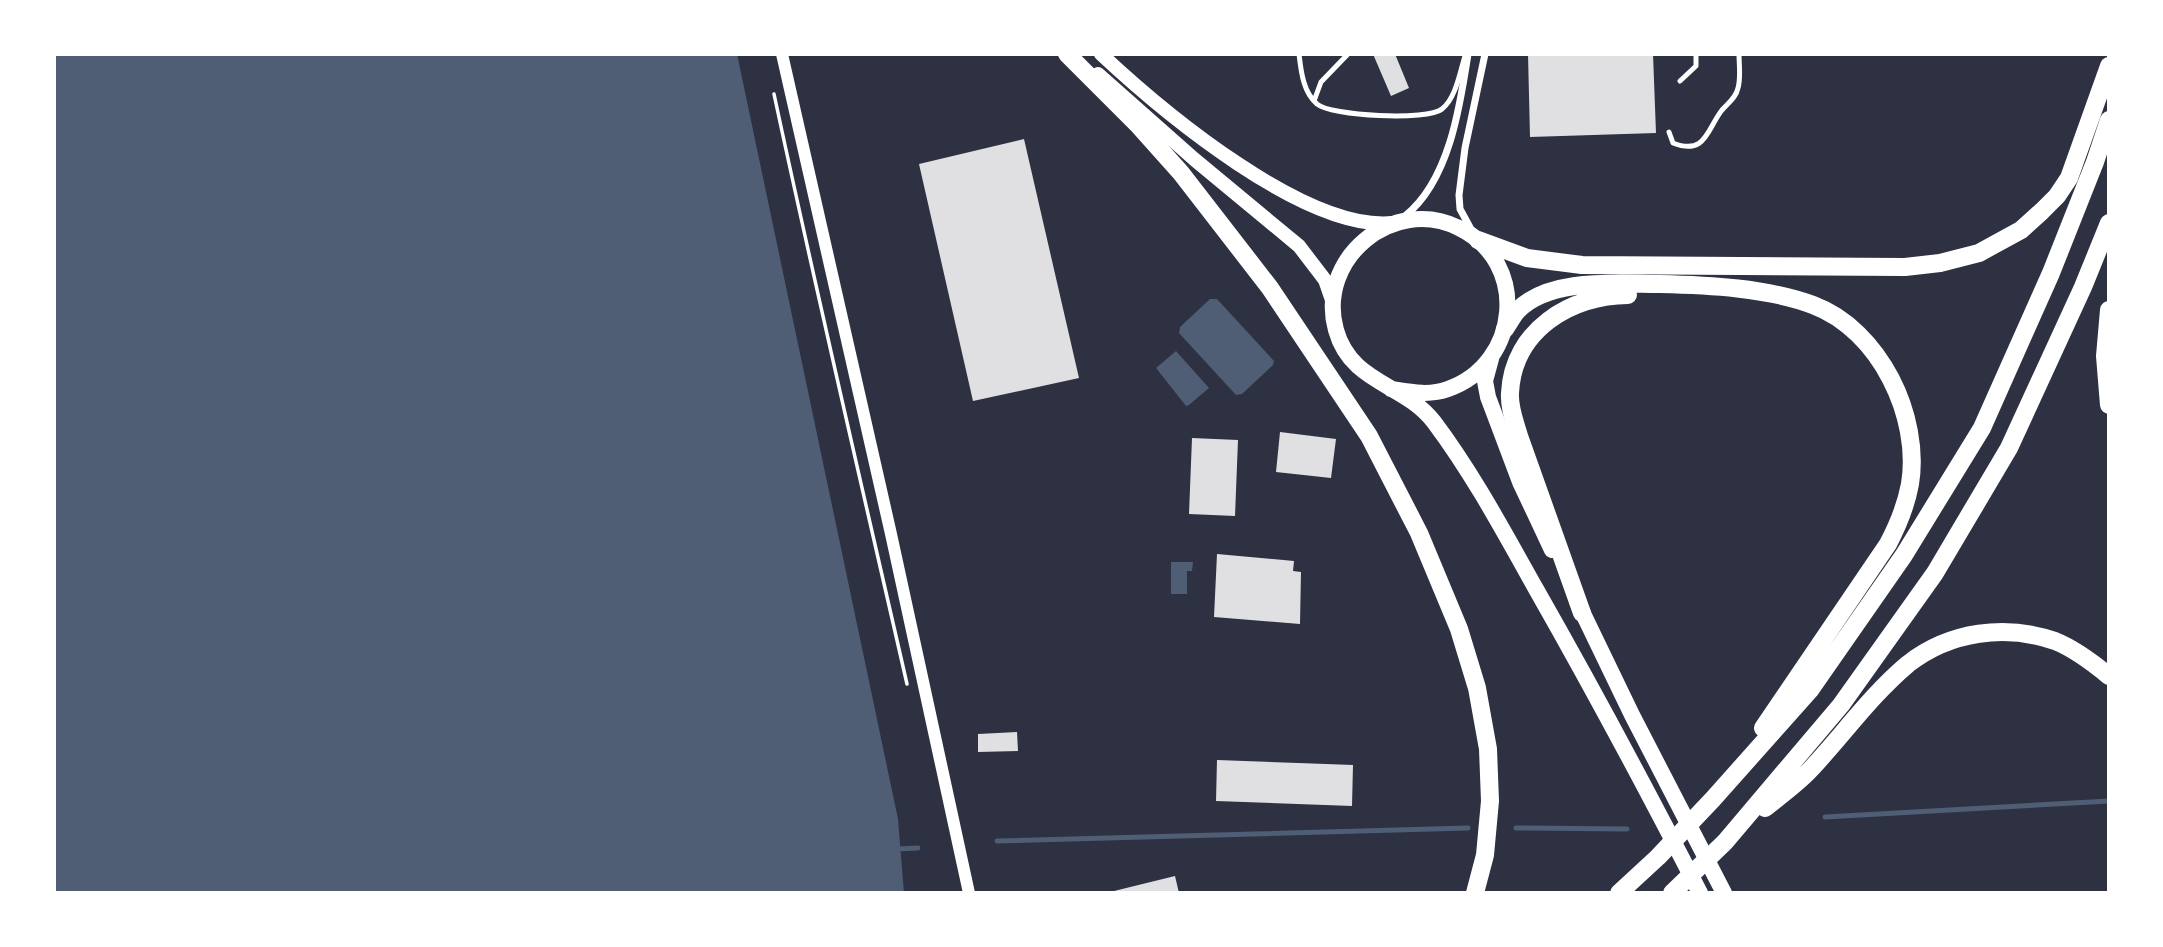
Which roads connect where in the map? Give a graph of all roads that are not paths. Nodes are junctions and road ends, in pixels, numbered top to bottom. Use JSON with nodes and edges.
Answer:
{"nodes":[{"id":1,"x":782,"y":54,"type":"edge"},
{"id":2,"x":1067,"y":54,"type":"edge"},
{"id":3,"x":1077,"y":54,"type":"edge"},
{"id":4,"x":1101,"y":54,"type":"edge"},
{"id":5,"x":1299,"y":54,"type":"edge"},
{"id":6,"x":1348,"y":54,"type":"edge"},
{"id":7,"x":1467,"y":54,"type":"edge"},
{"id":8,"x":1485,"y":54,"type":"edge"},
{"id":9,"x":1696,"y":54,"type":"edge"},
{"id":10,"x":1739,"y":54,"type":"edge"},
{"id":11,"x":2109,"y":66,"type":"edge"},
{"id":12,"x":1680,"y":81,"type":"dead end"},
{"id":13,"x":1314,"y":101,"type":"junction"},
{"id":14,"x":2109,"y":120,"type":"edge"},
{"id":15,"x":1669,"y":132,"type":"dead end"},
{"id":16,"x":1395,"y":222,"type":"junction"},
{"id":17,"x":2109,"y":222,"type":"edge"},
{"id":18,"x":1478,"y":240,"type":"junction"},
{"id":19,"x":1753,"y":292,"type":"junction"},
{"id":20,"x":1333,"y":303,"type":"junction"},
{"id":21,"x":2109,"y":310,"type":"edge"},
{"id":22,"x":1505,"y":329,"type":"junction"},
{"id":23,"x":1492,"y":357,"type":"junction"},
{"id":24,"x":1391,"y":389,"type":"junction"},
{"id":25,"x":2109,"y":405,"type":"edge"},
{"id":26,"x":1582,"y":613,"type":"junction"},
{"id":27,"x":2109,"y":676,"type":"edge"},
{"id":28,"x":1713,"y":799,"type":"junction"},
{"id":29,"x":1725,"y":842,"type":"junction"},
{"id":30,"x":969,"y":893,"type":"edge"},
{"id":31,"x":1475,"y":893,"type":"edge"},
{"id":32,"x":1619,"y":893,"type":"edge"},
{"id":33,"x":1672,"y":893,"type":"edge"},
{"id":34,"x":1700,"y":893,"type":"edge"},
{"id":35,"x":1724,"y":893,"type":"edge"}],
"edges":[{"from":1,"to":30,"type":"street"},
{"from":2,"to":31,"type":"highway"},
{"from":3,"to":20,"type":"main road"},
{"from":4,"to":16,"type":"main road"},
{"from":5,"to":13,"type":"lane"},
{"from":6,"to":13,"type":"lane"},
{"from":7,"to":13,"type":"lane"},
{"from":7,"to":16,"type":"street"},
{"from":8,"to":18,"type":"street"},
{"from":9,"to":12,"type":"lane"},
{"from":10,"to":15,"type":"lane"},
{"from":11,"to":18,"type":"highway"},
{"from":14,"to":28,"type":"highway"},
{"from":16,"to":18,"type":"main road"},
{"from":16,"to":20,"type":"main road"},
{"from":17,"to":29,"type":"highway"},
{"from":18,"to":22,"type":"main road"},
{"from":19,"to":22,"type":"highway"},
{"from":19,"to":26,"type":"highway"},
{"from":19,"to":28,"type":"highway"},
{"from":20,"to":24,"type":"main road"},
{"from":21,"to":25,"type":"highway"},
{"from":22,"to":23,"type":"main road"},
{"from":23,"to":24,"type":"main road"},
{"from":23,"to":26,"type":"main road"},
{"from":24,"to":34,"type":"main road"},
{"from":26,"to":35,"type":"main road"},
{"from":27,"to":29,"type":"highway"},
{"from":28,"to":32,"type":"highway"},
{"from":29,"to":33,"type":"highway"}]}
